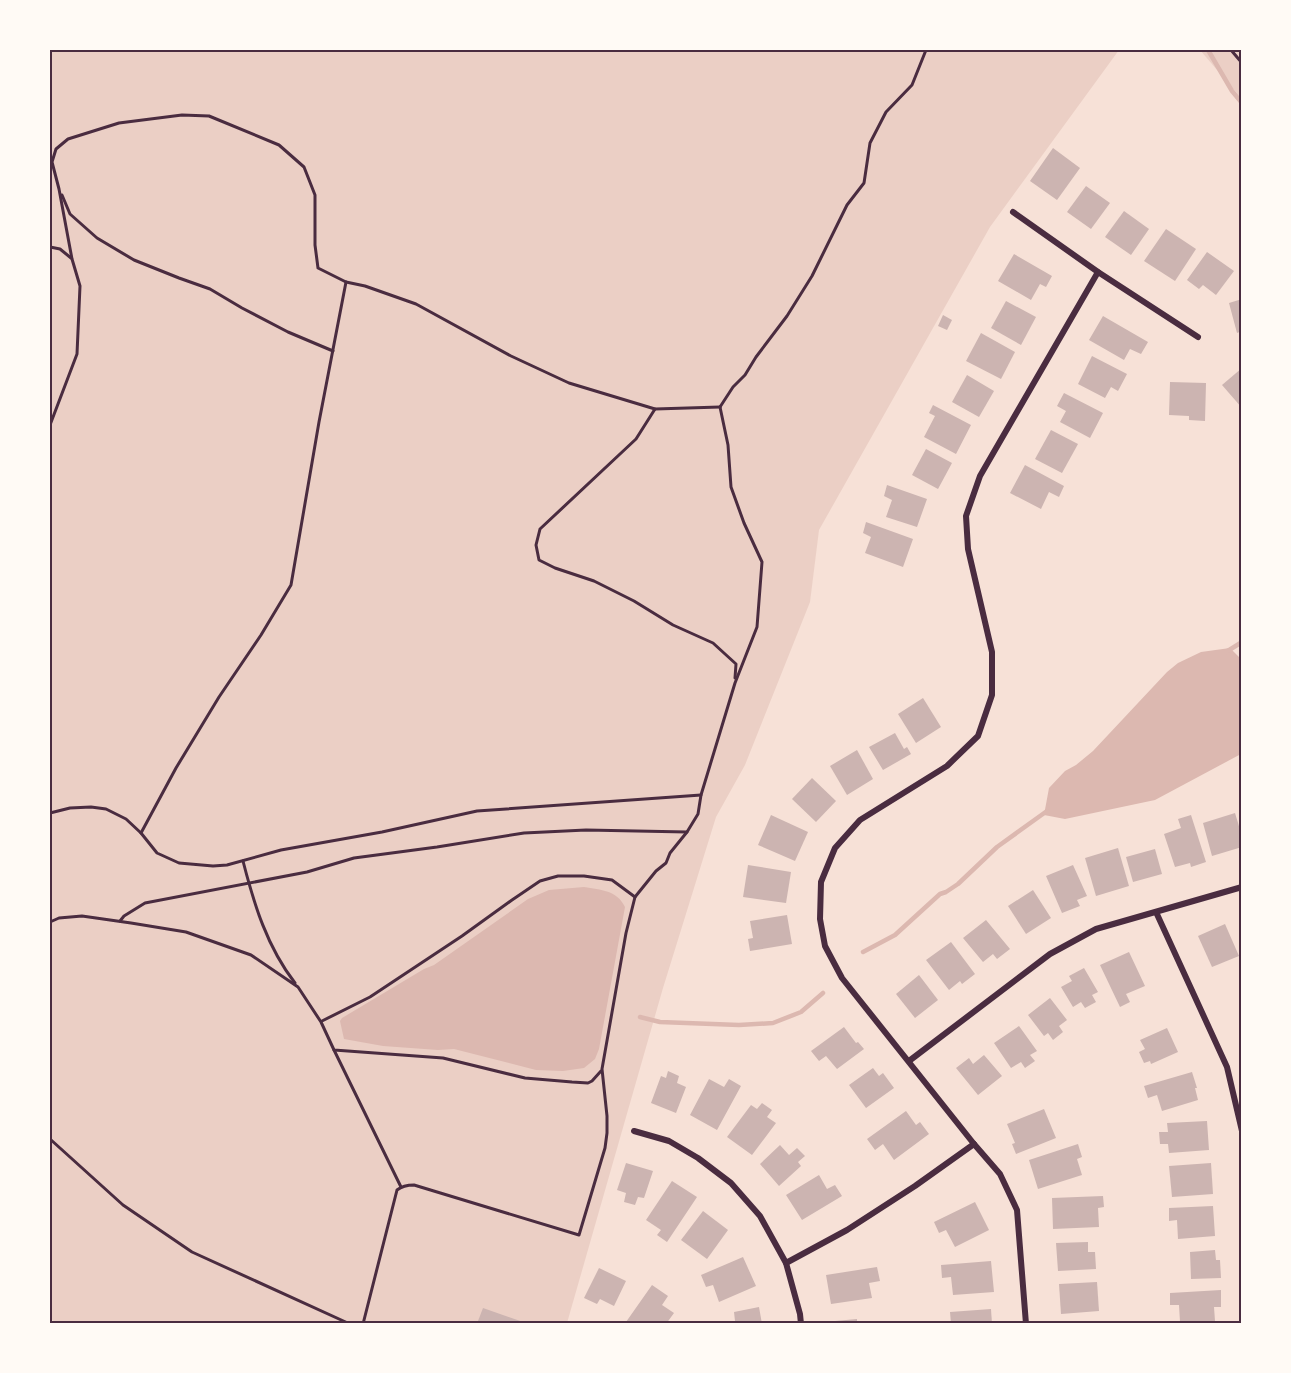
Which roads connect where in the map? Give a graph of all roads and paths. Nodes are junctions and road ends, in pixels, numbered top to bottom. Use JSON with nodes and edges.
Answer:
{"nodes":[{"id":1,"x":926,"y":50,"type":"edge"},
{"id":2,"x":1231,"y":50,"type":"edge"},
{"id":3,"x":1242,"y":63,"type":"edge"},
{"id":4,"x":59,"y":189,"type":"junction"},
{"id":5,"x":1013,"y":212,"type":"dead end"},
{"id":6,"x":50,"y":247,"type":"edge"},
{"id":7,"x":72,"y":259,"type":"junction"},
{"id":8,"x":1098,"y":273,"type":"junction"},
{"id":9,"x":346,"y":282,"type":"junction"},
{"id":10,"x":1198,"y":337,"type":"dead end"},
{"id":11,"x":333,"y":351,"type":"junction"},
{"id":12,"x":720,"y":407,"type":"junction"},
{"id":13,"x":655,"y":409,"type":"junction"},
{"id":14,"x":50,"y":425,"type":"edge"},
{"id":15,"x":735,"y":683,"type":"junction"},
{"id":16,"x":701,"y":795,"type":"junction"},
{"id":17,"x":50,"y":813,"type":"edge"},
{"id":18,"x":141,"y":832,"type":"junction"},
{"id":19,"x":687,"y":832,"type":"junction"},
{"id":20,"x":243,"y":861,"type":"junction"},
{"id":21,"x":249,"y":884,"type":"junction"},
{"id":22,"x":1242,"y":887,"type":"edge"},
{"id":23,"x":635,"y":897,"type":"junction"},
{"id":24,"x":1156,"y":912,"type":"junction"},
{"id":25,"x":50,"y":922,"type":"edge"},
{"id":26,"x":120,"y":922,"type":"junction"},
{"id":27,"x":298,"y":987,"type":"junction"},
{"id":28,"x":321,"y":1022,"type":"junction"},
{"id":29,"x":334,"y":1050,"type":"junction"},
{"id":30,"x":909,"y":1061,"type":"junction"},
{"id":31,"x":602,"y":1069,"type":"junction"},
{"id":32,"x":634,"y":1131,"type":"dead end"},
{"id":33,"x":1242,"y":1131,"type":"edge"},
{"id":34,"x":50,"y":1139,"type":"edge"},
{"id":35,"x":974,"y":1144,"type":"junction"},
{"id":36,"x":400,"y":1187,"type":"junction"},
{"id":37,"x":786,"y":1263,"type":"junction"},
{"id":38,"x":350,"y":1323,"type":"edge"},
{"id":39,"x":363,"y":1323,"type":"edge"},
{"id":40,"x":801,"y":1323,"type":"edge"},
{"id":41,"x":1026,"y":1323,"type":"edge"}],
"edges":[{"from":1,"to":12,"type":"path"},
{"from":2,"to":3,"type":"path"},
{"from":4,"to":7,"type":"path"},
{"from":4,"to":9,"type":"path"},
{"from":4,"to":11,"type":"path"},
{"from":5,"to":8,"type":"street"},
{"from":6,"to":7,"type":"path"},
{"from":7,"to":14,"type":"path"},
{"from":8,"to":10,"type":"street"},
{"from":8,"to":30,"type":"street"},
{"from":9,"to":11,"type":"path"},
{"from":9,"to":13,"type":"path"},
{"from":11,"to":18,"type":"path"},
{"from":12,"to":13,"type":"path"},
{"from":12,"to":15,"type":"path"},
{"from":13,"to":15,"type":"path"},
{"from":15,"to":16,"type":"path"},
{"from":16,"to":19,"type":"path"},
{"from":16,"to":20,"type":"path"},
{"from":17,"to":18,"type":"path"},
{"from":18,"to":20,"type":"path"},
{"from":19,"to":21,"type":"path"},
{"from":19,"to":23,"type":"path"},
{"from":20,"to":21,"type":"path"},
{"from":21,"to":26,"type":"path"},
{"from":21,"to":27,"type":"path"},
{"from":22,"to":24,"type":"street"},
{"from":23,"to":28,"type":"path"},
{"from":23,"to":31,"type":"path"},
{"from":24,"to":30,"type":"street"},
{"from":24,"to":33,"type":"street"},
{"from":25,"to":26,"type":"path"},
{"from":26,"to":27,"type":"path"},
{"from":27,"to":28,"type":"path"},
{"from":28,"to":29,"type":"path"},
{"from":29,"to":31,"type":"path"},
{"from":29,"to":36,"type":"path"},
{"from":30,"to":35,"type":"street"},
{"from":31,"to":36,"type":"path"},
{"from":32,"to":37,"type":"street"},
{"from":34,"to":38,"type":"path"},
{"from":35,"to":37,"type":"street"},
{"from":35,"to":41,"type":"street"},
{"from":36,"to":39,"type":"path"},
{"from":37,"to":40,"type":"street"}]}
